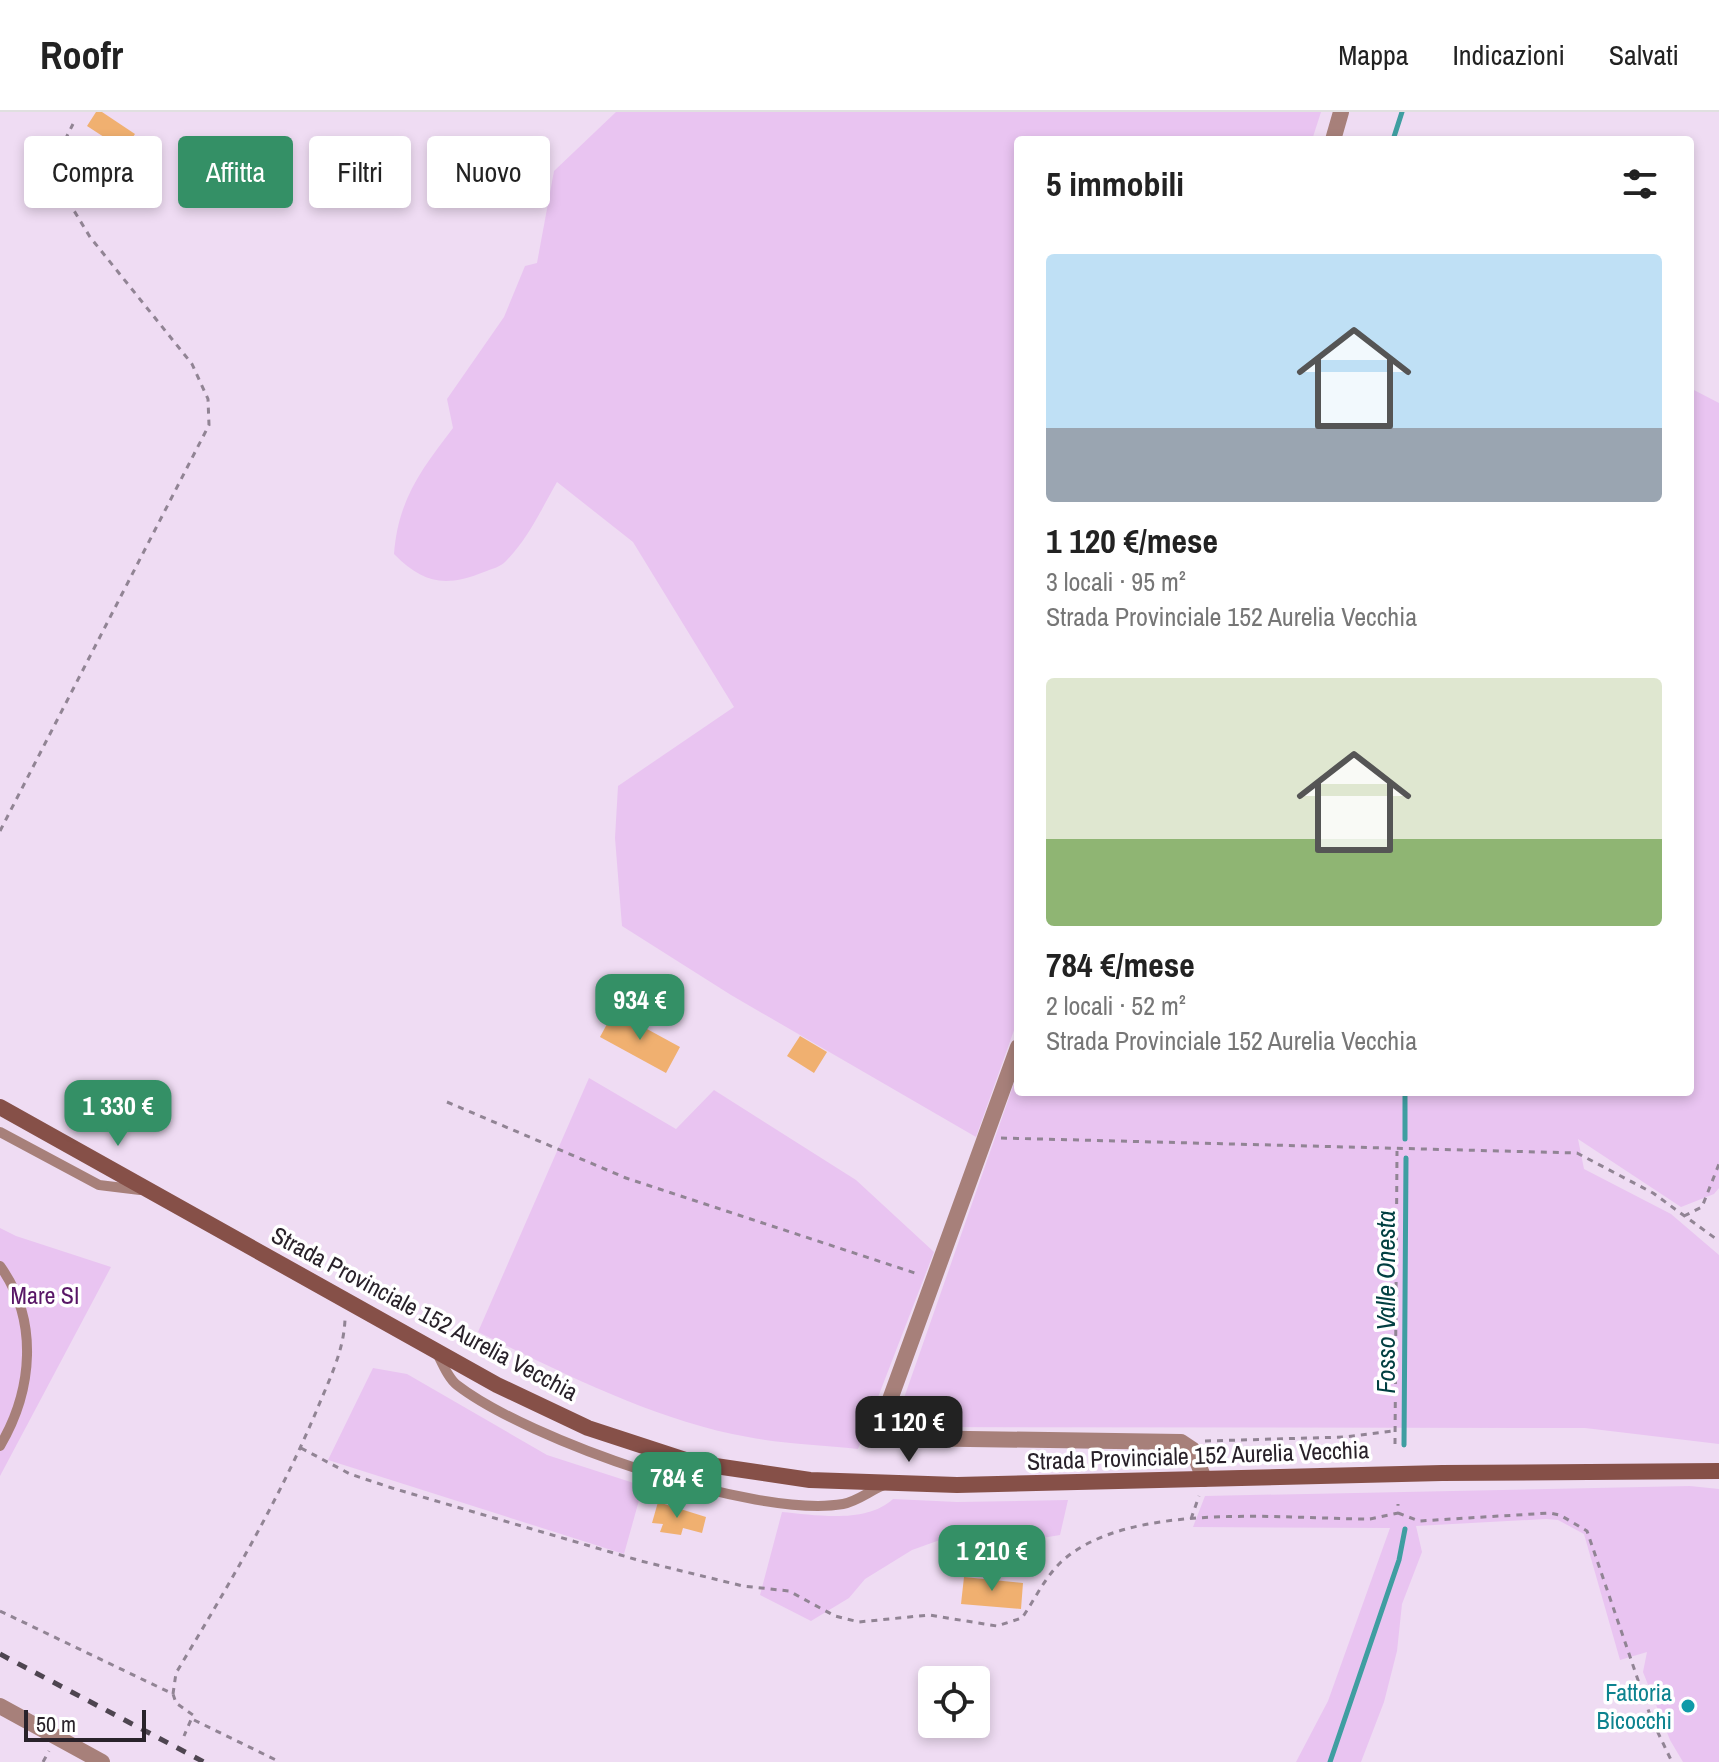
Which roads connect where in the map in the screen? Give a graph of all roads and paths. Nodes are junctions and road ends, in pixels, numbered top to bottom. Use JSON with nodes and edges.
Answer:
{"nodes":[{"id":1,"x":1341,"y":112,"type":"edge"},
{"id":2,"x":73,"y":124,"type":"dead end"},
{"id":3,"x":1334,"y":136,"type":"edge"},
{"id":4,"x":0,"y":831,"type":"edge"},
{"id":5,"x":1014,"y":1058,"type":"edge"},
{"id":6,"x":447,"y":1102,"type":"dead end"},
{"id":7,"x":0,"y":1107,"type":"edge"},
{"id":8,"x":0,"y":1132,"type":"edge"},
{"id":9,"x":987,"y":1133,"type":"junction"},
{"id":10,"x":1397,"y":1151,"type":"junction"},
{"id":11,"x":1719,"y":1164,"type":"edge"},
{"id":12,"x":156,"y":1192,"type":"junction"},
{"id":13,"x":1684,"y":1216,"type":"junction"},
{"id":14,"x":1719,"y":1241,"type":"edge"},
{"id":15,"x":0,"y":1266,"type":"edge"},
{"id":16,"x":933,"y":1279,"type":"junction"},
{"id":17,"x":346,"y":1300,"type":"junction"},
{"id":18,"x":435,"y":1350,"type":"junction"},
{"id":19,"x":1393,"y":1431,"type":"junction"},
{"id":20,"x":1181,"y":1442,"type":"junction"},
{"id":21,"x":1395,"y":1444,"type":"dead end"},
{"id":22,"x":0,"y":1446,"type":"edge"},
{"id":23,"x":301,"y":1448,"type":"junction"},
{"id":24,"x":1719,"y":1471,"type":"edge"},
{"id":25,"x":1204,"y":1479,"type":"junction"},
{"id":26,"x":887,"y":1483,"type":"junction"},
{"id":27,"x":1398,"y":1504,"type":"dead end"},
{"id":28,"x":1398,"y":1513,"type":"junction"},
{"id":29,"x":1191,"y":1519,"type":"junction"},
{"id":30,"x":0,"y":1611,"type":"edge"},
{"id":31,"x":173,"y":1694,"type":"junction"},
{"id":32,"x":0,"y":1706,"type":"edge"},
{"id":33,"x":194,"y":1720,"type":"junction"},
{"id":34,"x":184,"y":1736,"type":"dead end"},
{"id":35,"x":102,"y":1762,"type":"edge"},
{"id":36,"x":280,"y":1762,"type":"edge"},
{"id":37,"x":1672,"y":1762,"type":"edge"}],
"edges":[{"from":1,"to":3,"type":"street"},
{"from":2,"to":4,"type":"path"},
{"from":5,"to":9,"type":"street"},
{"from":6,"to":16,"type":"path"},
{"from":7,"to":12,"type":"main road","name":"Strada Provinciale 152 Aurelia Vecchia"},
{"from":8,"to":12,"type":"lane"},
{"from":9,"to":10,"type":"path"},
{"from":9,"to":16,"type":"street"},
{"from":10,"to":13,"type":"path"},
{"from":10,"to":19,"type":"path"},
{"from":11,"to":13,"type":"path"},
{"from":12,"to":17,"type":"main road","name":"Strada Provinciale 152 Aurelia Vecchia"},
{"from":13,"to":14,"type":"path"},
{"from":15,"to":22,"type":"lane"},
{"from":16,"to":20,"type":"street"},
{"from":17,"to":18,"type":"main road","name":"Strada Provinciale 152 Aurelia Vecchia"},
{"from":17,"to":23,"type":"path"},
{"from":18,"to":26,"type":"main road","name":"Strada Provinciale 152 Aurelia Vecchia"},
{"from":18,"to":26,"type":"lane"},
{"from":19,"to":20,"type":"path"},
{"from":19,"to":21,"type":"path"},
{"from":20,"to":25,"type":"street"},
{"from":23,"to":29,"type":"path"},
{"from":23,"to":31,"type":"path"},
{"from":24,"to":25,"type":"main road","name":"Strada Provinciale 152 Aurelia Vecchia"},
{"from":25,"to":26,"type":"main road","name":"Strada Provinciale 152 Aurelia Vecchia"},
{"from":25,"to":29,"type":"path"},
{"from":27,"to":28,"type":"path"},
{"from":28,"to":29,"type":"path"},
{"from":28,"to":37,"type":"path"},
{"from":30,"to":31,"type":"path"},
{"from":31,"to":33,"type":"path"},
{"from":32,"to":35,"type":"street"},
{"from":33,"to":34,"type":"path"},
{"from":33,"to":36,"type":"path"}]}
